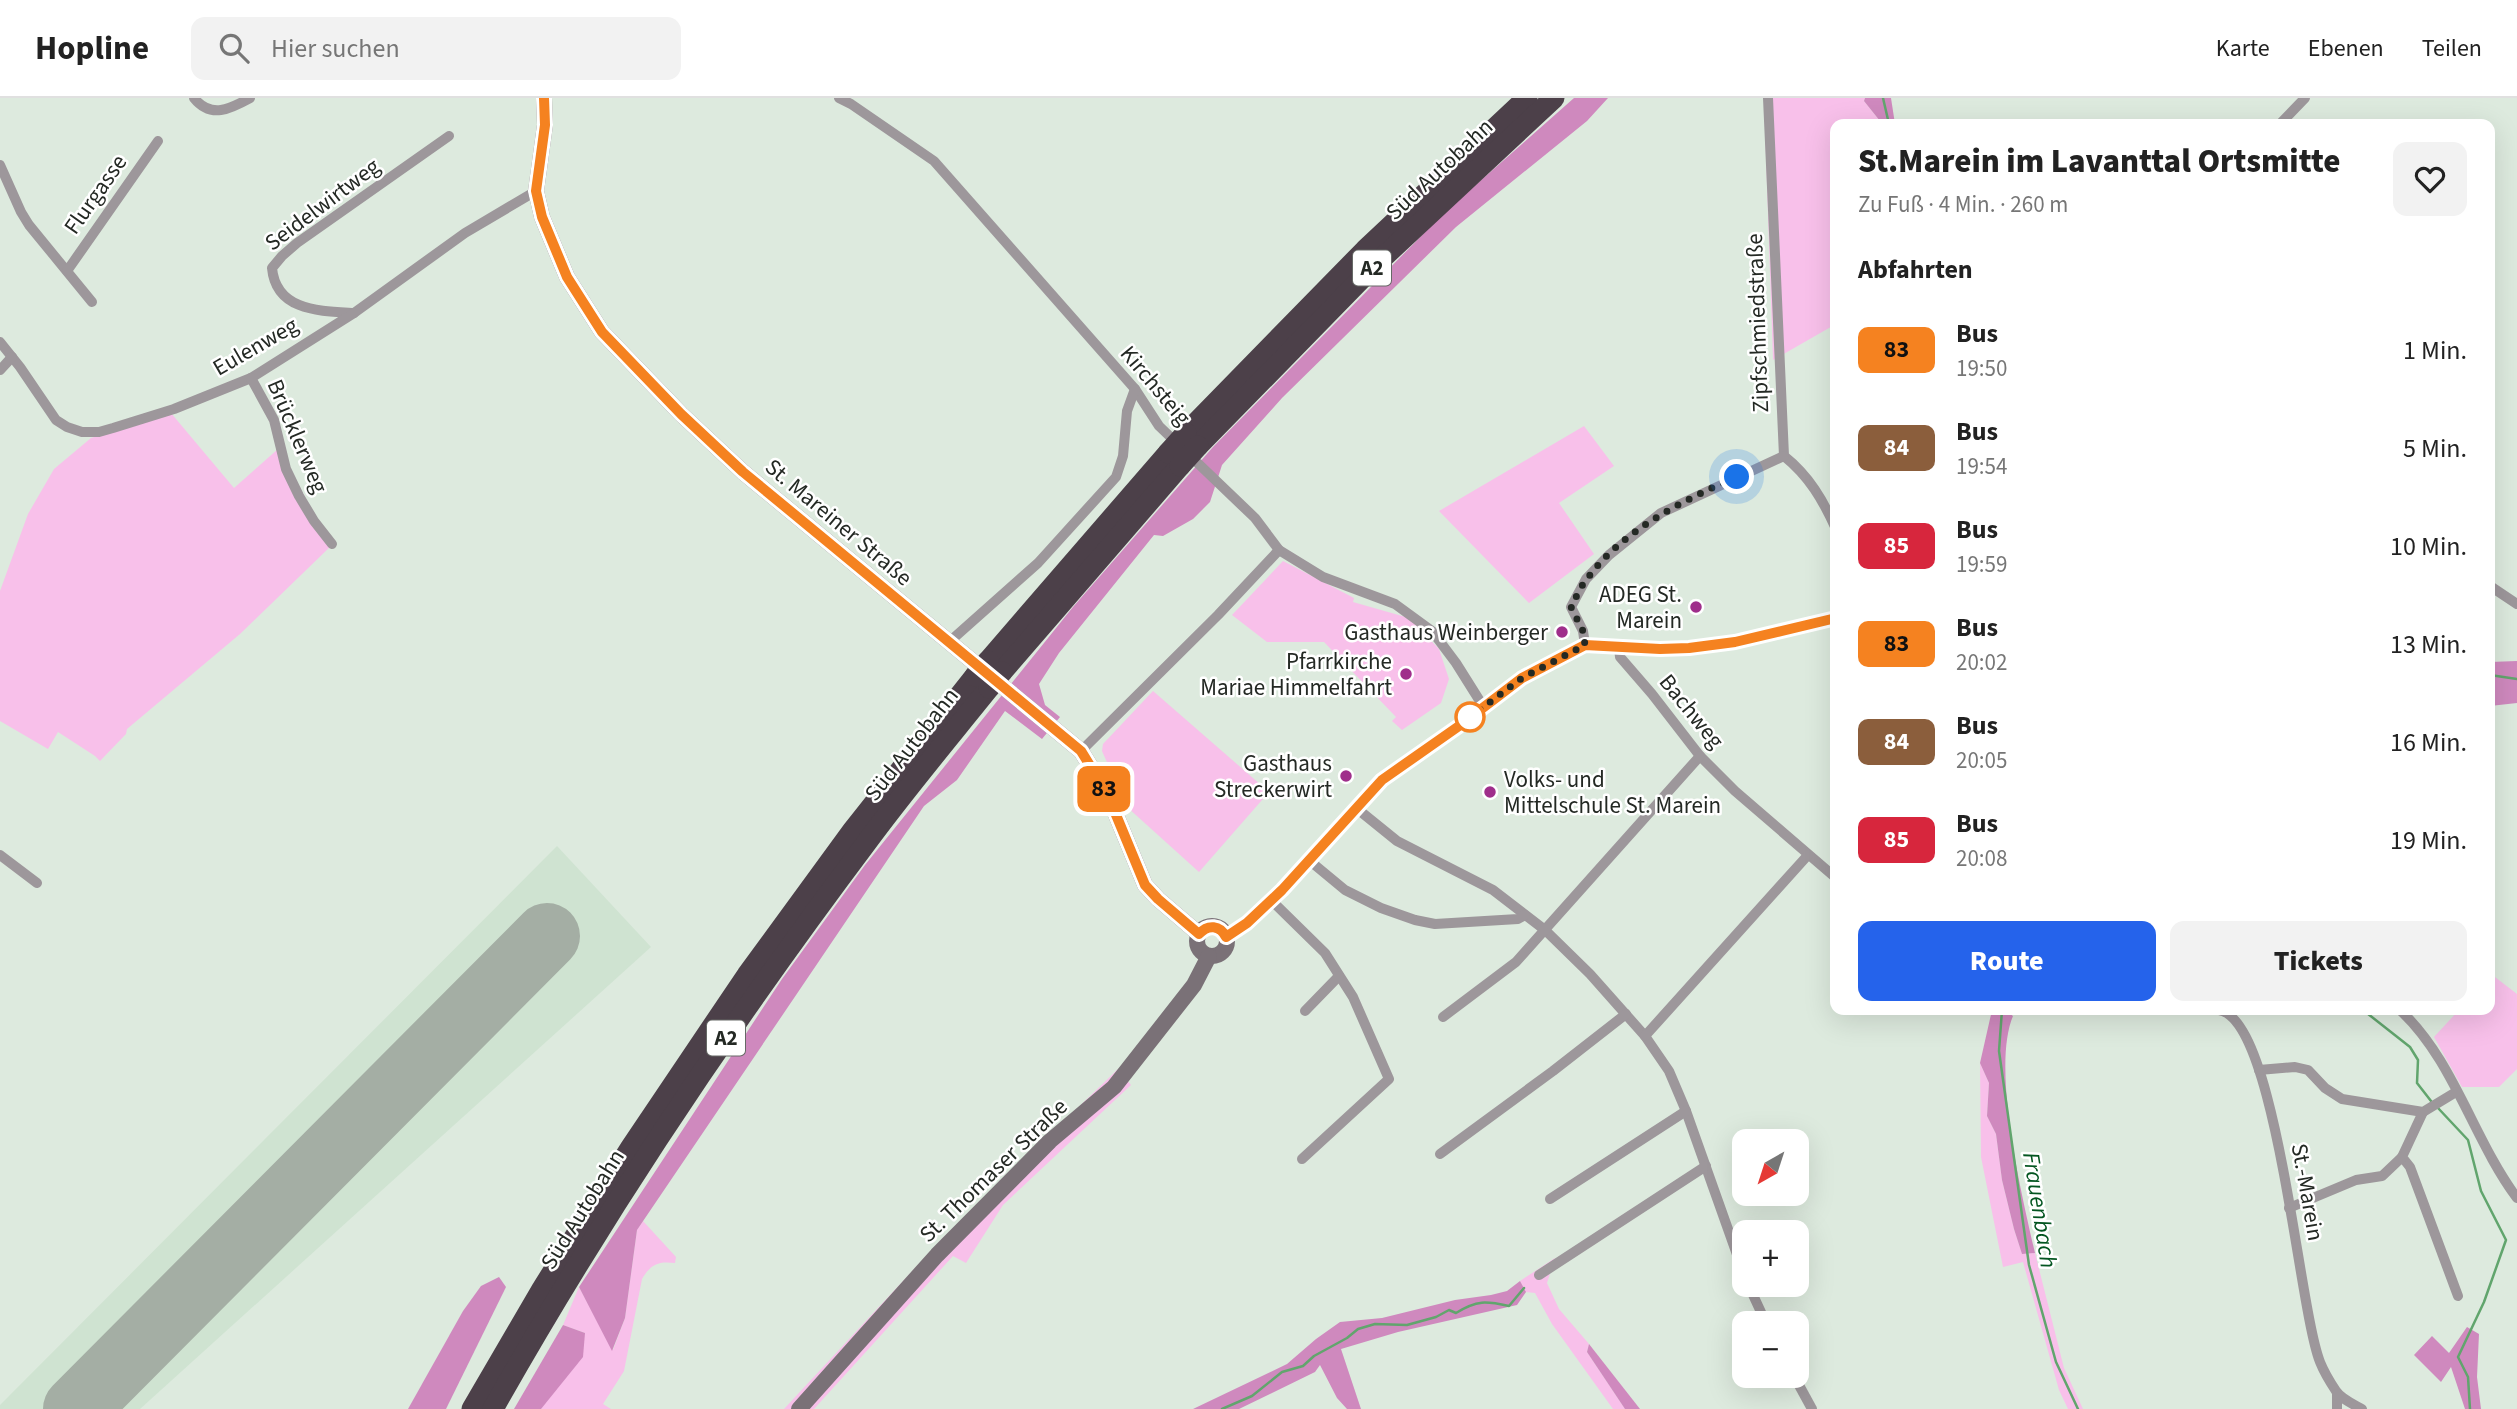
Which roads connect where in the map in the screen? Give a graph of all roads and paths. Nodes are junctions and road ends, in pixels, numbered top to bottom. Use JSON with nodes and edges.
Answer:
{"nodes":[{"id":1,"x":194,"y":98,"type":"edge"},
{"id":2,"x":250,"y":98,"type":"edge"},
{"id":3,"x":544,"y":98,"type":"edge"},
{"id":4,"x":839,"y":98,"type":"edge"},
{"id":5,"x":1527,"y":98,"type":"edge"},
{"id":6,"x":1554,"y":98,"type":"edge"},
{"id":7,"x":1768,"y":98,"type":"edge"},
{"id":8,"x":2305,"y":98,"type":"edge"},
{"id":9,"x":2285,"y":119,"type":"edge"},
{"id":10,"x":449,"y":136,"type":"dead end"},
{"id":11,"x":158,"y":141,"type":"dead end"},
{"id":12,"x":0,"y":165,"type":"edge"},
{"id":13,"x":536,"y":191,"type":"junction"},
{"id":14,"x":67,"y":271,"type":"junction"},
{"id":15,"x":92,"y":302,"type":"dead end"},
{"id":16,"x":354,"y":313,"type":"junction"},
{"id":17,"x":0,"y":342,"type":"edge"},
{"id":18,"x":12,"y":357,"type":"junction"},
{"id":19,"x":0,"y":370,"type":"edge"},
{"id":20,"x":251,"y":377,"type":"junction"},
{"id":21,"x":1135,"y":389,"type":"junction"},
{"id":22,"x":1192,"y":440,"type":"junction"},
{"id":23,"x":1784,"y":456,"type":"junction"},
{"id":24,"x":1830,"y":516,"type":"edge"},
{"id":25,"x":332,"y":544,"type":"dead end"},
{"id":26,"x":1279,"y":550,"type":"junction"},
{"id":27,"x":2495,"y":589,"type":"edge"},
{"id":28,"x":2517,"y":604,"type":"edge"},
{"id":29,"x":1830,"y":619,"type":"edge"},
{"id":30,"x":948,"y":643,"type":"junction"},
{"id":31,"x":1585,"y":645,"type":"junction"},
{"id":32,"x":1619,"y":648,"type":"junction"},
{"id":33,"x":988,"y":674,"type":"junction"},
{"id":34,"x":1483,"y":706,"type":"junction"},
{"id":35,"x":1081,"y":751,"type":"junction"},
{"id":36,"x":1700,"y":756,"type":"junction"},
{"id":37,"x":1356,"y":807,"type":"junction"},
{"id":38,"x":0,"y":855,"type":"edge"},
{"id":39,"x":1808,"y":855,"type":"junction"},
{"id":40,"x":1310,"y":861,"type":"junction"},
{"id":41,"x":1830,"y":872,"type":"edge"},
{"id":42,"x":37,"y":883,"type":"dead end"},
{"id":43,"x":1271,"y":900,"type":"junction"},
{"id":44,"x":1525,"y":915,"type":"junction"},
{"id":45,"x":1545,"y":930,"type":"junction"},
{"id":46,"x":1199,"y":934,"type":"junction"},
{"id":47,"x":1226,"y":937,"type":"junction"},
{"id":48,"x":1209,"y":956,"type":"junction"},
{"id":49,"x":1339,"y":976,"type":"junction"},
{"id":50,"x":1305,"y":1011,"type":"dead end"},
{"id":51,"x":1626,"y":1014,"type":"junction"},
{"id":52,"x":2229,"y":1015,"type":"edge"},
{"id":53,"x":2405,"y":1015,"type":"edge"},
{"id":54,"x":1443,"y":1017,"type":"dead end"},
{"id":55,"x":1645,"y":1036,"type":"junction"},
{"id":56,"x":2259,"y":1070,"type":"junction"},
{"id":57,"x":2456,"y":1092,"type":"junction"},
{"id":58,"x":2431,"y":1107,"type":"junction"},
{"id":59,"x":1686,"y":1111,"type":"junction"},
{"id":60,"x":1440,"y":1154,"type":"dead end"},
{"id":61,"x":2402,"y":1157,"type":"junction"},
{"id":62,"x":1302,"y":1159,"type":"dead end"},
{"id":63,"x":1706,"y":1166,"type":"junction"},
{"id":64,"x":2517,"y":1198,"type":"edge"},
{"id":65,"x":1550,"y":1199,"type":"dead end"},
{"id":66,"x":2289,"y":1208,"type":"junction"},
{"id":67,"x":1732,"y":1240,"type":"edge"},
{"id":68,"x":1539,"y":1275,"type":"dead end"},
{"id":69,"x":2458,"y":1296,"type":"dead end"},
{"id":70,"x":1801,"y":1388,"type":"edge"},
{"id":71,"x":2337,"y":1394,"type":"junction"},
{"id":72,"x":472,"y":1409,"type":"edge"},
{"id":73,"x":493,"y":1409,"type":"edge"},
{"id":74,"x":799,"y":1409,"type":"edge"},
{"id":75,"x":1812,"y":1409,"type":"edge"},
{"id":76,"x":2337,"y":1409,"type":"edge"},
{"id":77,"x":2362,"y":1409,"type":"edge"}],
"edges":[{"from":1,"to":2,"type":"street"},
{"from":3,"to":13,"type":"main road","name":"St. Mareiner Straße"},
{"from":4,"to":21,"type":"street","name":"Kirchsteig"},
{"from":5,"to":22,"type":"highway","name":"Süd Autobahn","number":"A2"},
{"from":6,"to":22,"type":"highway","name":"Süd Autobahn","number":"A2"},
{"from":7,"to":23,"type":"street","name":"Zipfschmiedstraße"},
{"from":8,"to":9,"type":"street"},
{"from":10,"to":16,"type":"street","name":"Seidelwirtweg"},
{"from":11,"to":14,"type":"street","name":"Flurgasse"},
{"from":12,"to":14,"type":"street"},
{"from":13,"to":16,"type":"street","name":"Eulenweg"},
{"from":13,"to":30,"type":"main road","name":"St. Mareiner Straße"},
{"from":14,"to":15,"type":"street"},
{"from":16,"to":20,"type":"street","name":"Eulenweg"},
{"from":17,"to":18,"type":"street","name":"Eulenweg"},
{"from":18,"to":19,"type":"street"},
{"from":18,"to":20,"type":"street","name":"Eulenweg"},
{"from":20,"to":25,"type":"street","name":"Brücklerweg"},
{"from":21,"to":26,"type":"street","name":"Kirchsteig"},
{"from":21,"to":30,"type":"street"},
{"from":22,"to":33,"type":"highway","name":"Süd Autobahn","number":"A2","bridge":true},
{"from":23,"to":24,"type":"street"},
{"from":23,"to":31,"type":"street"},
{"from":26,"to":34,"type":"street","name":"Kirchsteig"},
{"from":26,"to":35,"type":"street"},
{"from":27,"to":28,"type":"street"},
{"from":29,"to":32,"type":"street"},
{"from":30,"to":35,"type":"main road","name":"St. Mareiner Straße"},
{"from":31,"to":32,"type":"street"},
{"from":31,"to":34,"type":"street"},
{"from":32,"to":36,"type":"street","name":"Bachweg"},
{"from":33,"to":72,"type":"highway","name":"Süd Autobahn","number":"A2"},
{"from":33,"to":73,"type":"highway","name":"Süd Autobahn","number":"A2"},
{"from":34,"to":37,"type":"street"},
{"from":35,"to":46,"type":"main road","name":"St. Mareiner Straße"},
{"from":36,"to":39,"type":"street","name":"Bachweg"},
{"from":36,"to":45,"type":"street"},
{"from":37,"to":40,"type":"street"},
{"from":37,"to":44,"type":"street"},
{"from":38,"to":42,"type":"street"},
{"from":39,"to":41,"type":"street","name":"Bachweg"},
{"from":39,"to":55,"type":"street"},
{"from":40,"to":43,"type":"street"},
{"from":40,"to":44,"type":"street"},
{"from":43,"to":47,"type":"street"},
{"from":43,"to":49,"type":"street"},
{"from":44,"to":45,"type":"street"},
{"from":45,"to":51,"type":"street"},
{"from":45,"to":54,"type":"street"},
{"from":46,"to":47,"type":"main road"},
{"from":46,"to":48,"type":"main road"},
{"from":47,"to":48,"type":"main road"},
{"from":48,"to":74,"type":"main road","name":"St. Thomaser Straße"},
{"from":49,"to":50,"type":"street"},
{"from":49,"to":62,"type":"street"},
{"from":51,"to":55,"type":"street"},
{"from":51,"to":60,"type":"street"},
{"from":52,"to":56,"type":"street","name":"St.-Marein"},
{"from":53,"to":57,"type":"street"},
{"from":55,"to":59,"type":"street"},
{"from":56,"to":58,"type":"street"},
{"from":56,"to":66,"type":"street","name":"St.-Marein"},
{"from":57,"to":58,"type":"street"},
{"from":57,"to":64,"type":"street"},
{"from":58,"to":61,"type":"street"},
{"from":59,"to":63,"type":"street"},
{"from":59,"to":65,"type":"street"},
{"from":61,"to":66,"type":"street"},
{"from":61,"to":69,"type":"street"},
{"from":63,"to":67,"type":"street"},
{"from":63,"to":68,"type":"street"},
{"from":66,"to":71,"type":"street","name":"St.-Marein"},
{"from":70,"to":75,"type":"street"},
{"from":71,"to":76,"type":"street"},
{"from":71,"to":77,"type":"street"}]}
